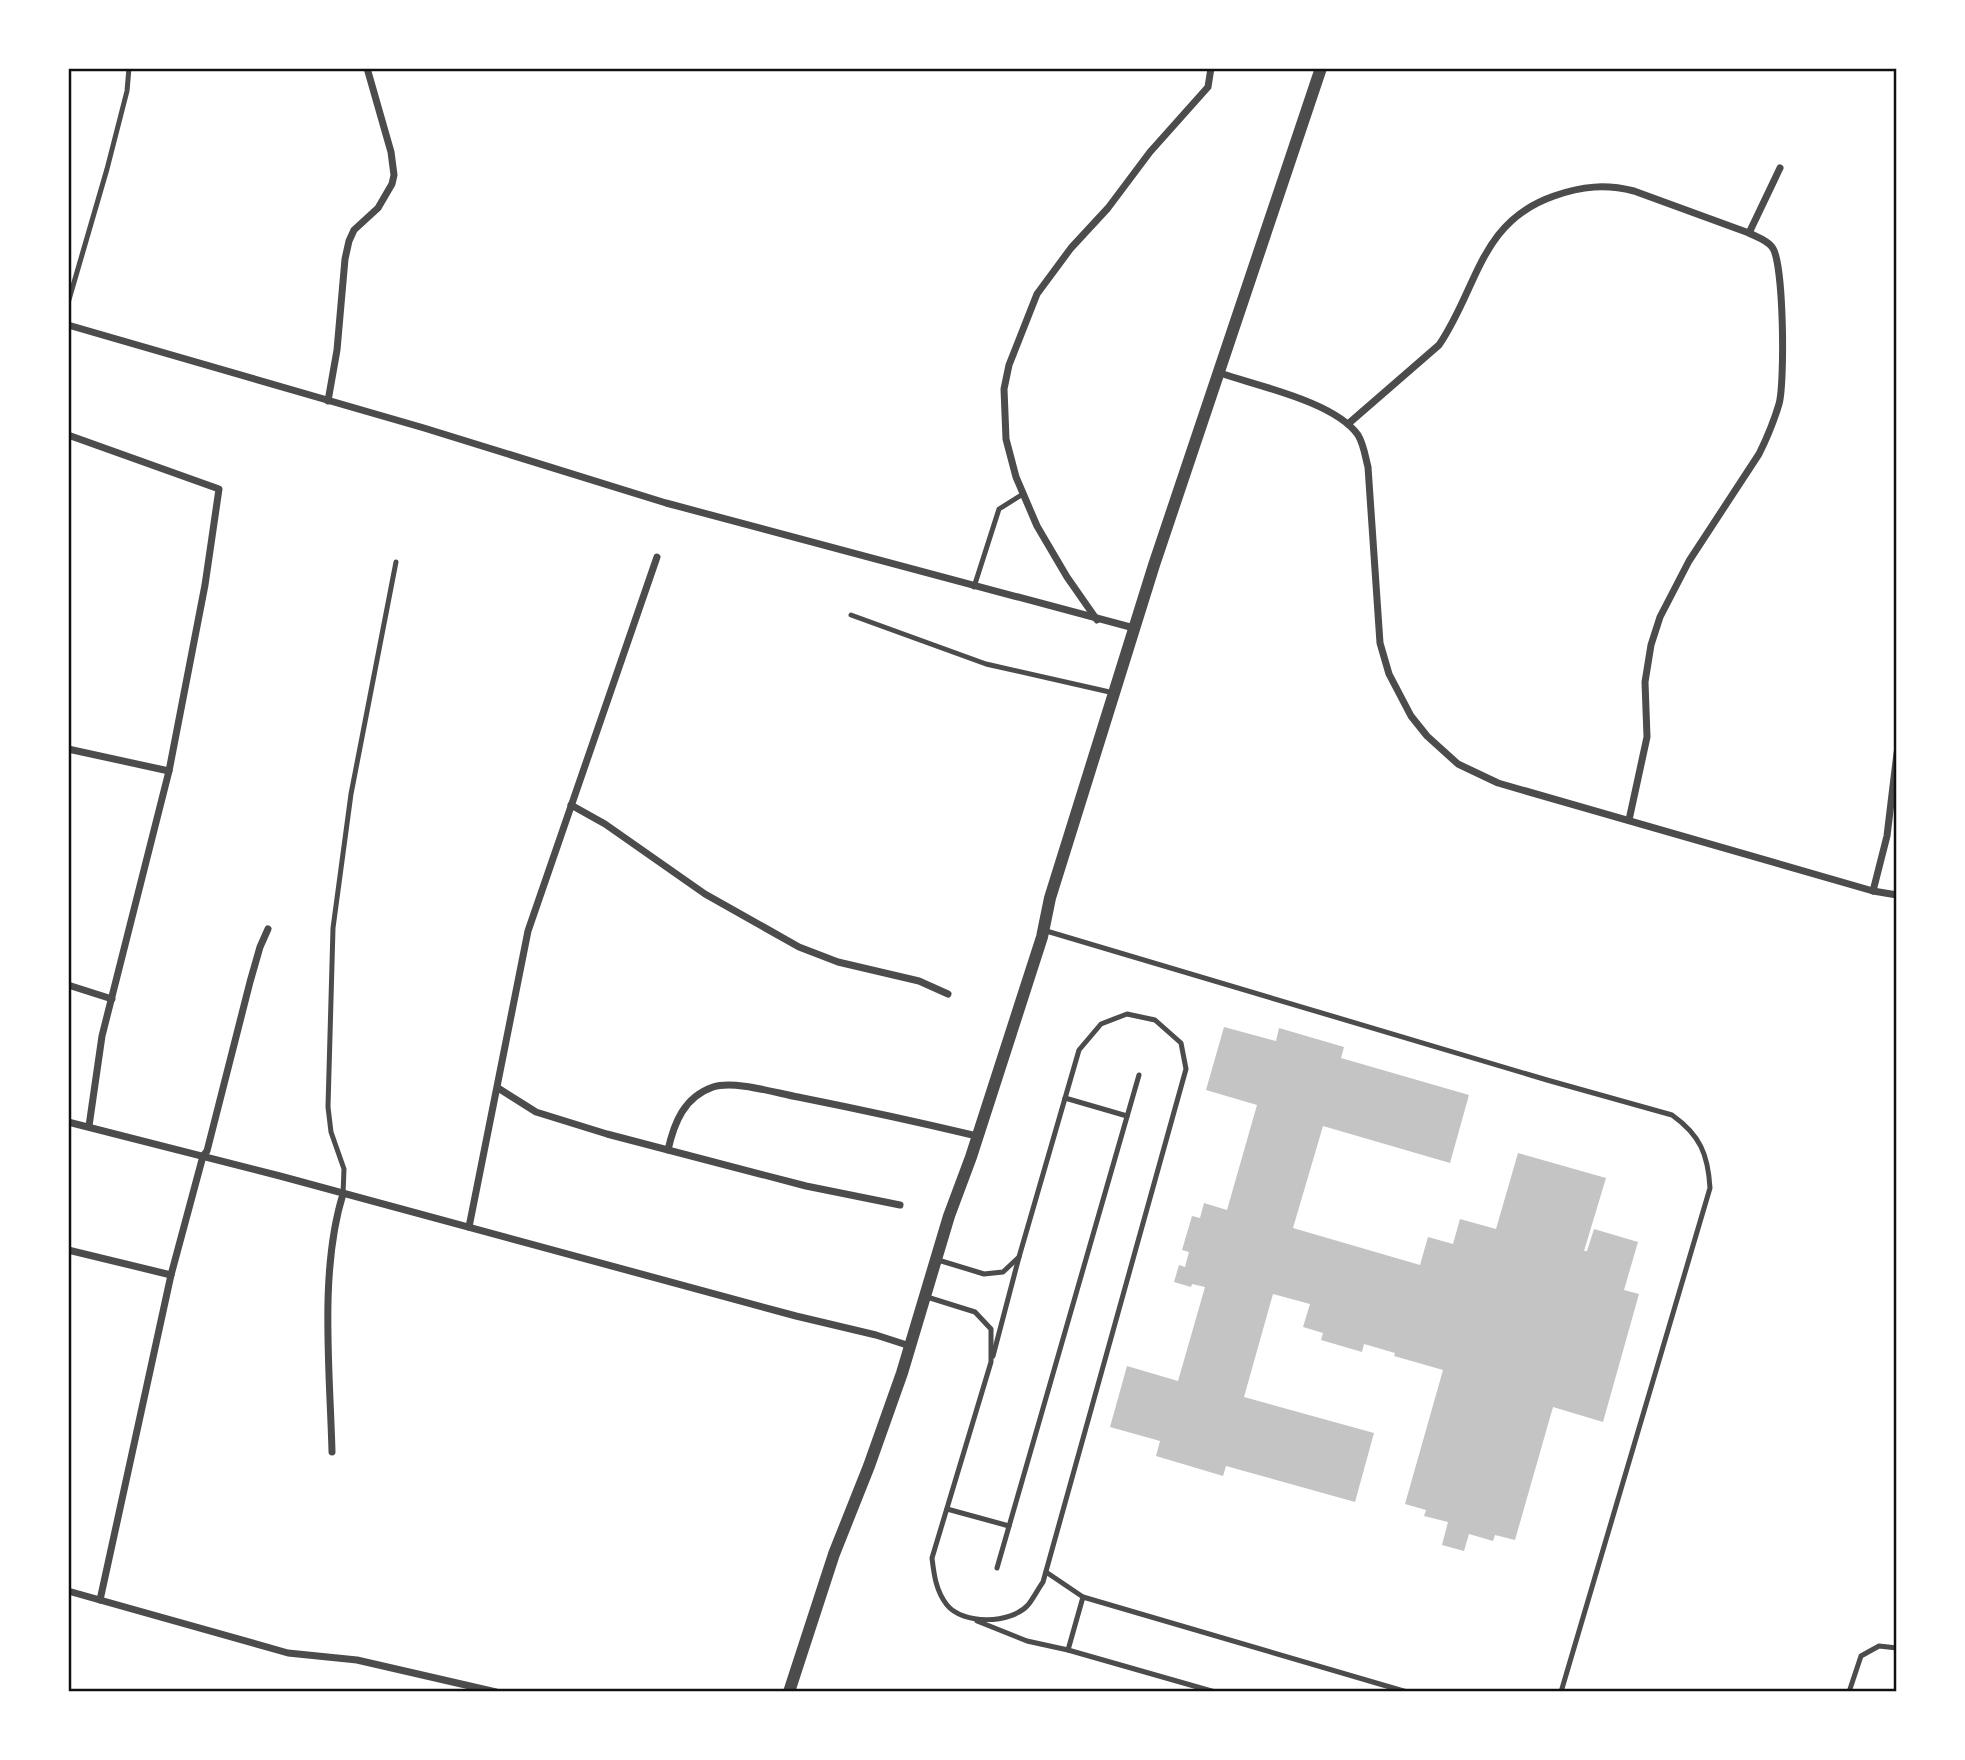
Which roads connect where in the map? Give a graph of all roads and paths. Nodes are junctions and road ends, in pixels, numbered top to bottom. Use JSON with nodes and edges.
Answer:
{"nodes":[{"id":1,"x":129,"y":68,"type":"edge"},
{"id":2,"x":367,"y":68,"type":"edge"},
{"id":3,"x":1211,"y":68,"type":"edge"},
{"id":4,"x":1321,"y":68,"type":"edge"},
{"id":5,"x":1780,"y":167,"type":"dead end"},
{"id":6,"x":1749,"y":233,"type":"junction"},
{"id":7,"x":68,"y":303,"type":"edge"},
{"id":8,"x":68,"y":325,"type":"edge"},
{"id":9,"x":1220,"y":373,"type":"junction"},
{"id":10,"x":328,"y":401,"type":"junction"},
{"id":11,"x":1348,"y":424,"type":"junction"},
{"id":12,"x":68,"y":435,"type":"edge"},
{"id":13,"x":1023,"y":494,"type":"junction"},
{"id":14,"x":657,"y":557,"type":"dead end"},
{"id":15,"x":396,"y":562,"type":"dead end"},
{"id":16,"x":974,"y":587,"type":"junction"},
{"id":17,"x":851,"y":615,"type":"dead end"},
{"id":18,"x":1097,"y":620,"type":"junction"},
{"id":19,"x":1134,"y":628,"type":"junction"},
{"id":20,"x":1114,"y":693,"type":"junction"},
{"id":21,"x":68,"y":749,"type":"edge"},
{"id":22,"x":1897,"y":753,"type":"edge"},
{"id":23,"x":169,"y":771,"type":"junction"},
{"id":24,"x":571,"y":805,"type":"junction"},
{"id":25,"x":1629,"y":820,"type":"junction"},
{"id":26,"x":1873,"y":891,"type":"junction"},
{"id":27,"x":1897,"y":895,"type":"edge"},
{"id":28,"x":268,"y":929,"type":"dead end"},
{"id":29,"x":1044,"y":930,"type":"junction"},
{"id":30,"x":68,"y":985,"type":"edge"},
{"id":31,"x":948,"y":994,"type":"dead end"},
{"id":32,"x":112,"y":999,"type":"junction"},
{"id":33,"x":1139,"y":1074,"type":"dead end"},
{"id":34,"x":498,"y":1088,"type":"junction"},
{"id":35,"x":1065,"y":1098,"type":"junction"},
{"id":36,"x":1127,"y":1116,"type":"junction"},
{"id":37,"x":68,"y":1122,"type":"edge"},
{"id":38,"x":89,"y":1126,"type":"junction"},
{"id":39,"x":977,"y":1136,"type":"junction"},
{"id":40,"x":668,"y":1150,"type":"junction"},
{"id":41,"x":203,"y":1156,"type":"junction"},
{"id":42,"x":342,"y":1194,"type":"junction"},
{"id":43,"x":900,"y":1205,"type":"dead end"},
{"id":44,"x":469,"y":1227,"type":"junction"},
{"id":45,"x":68,"y":1250,"type":"edge"},
{"id":46,"x":1019,"y":1257,"type":"junction"},
{"id":47,"x":935,"y":1259,"type":"junction"},
{"id":48,"x":171,"y":1275,"type":"junction"},
{"id":49,"x":923,"y":1296,"type":"junction"},
{"id":50,"x":910,"y":1346,"type":"junction"},
{"id":51,"x":991,"y":1362,"type":"junction"},
{"id":52,"x":332,"y":1452,"type":"dead end"},
{"id":53,"x":947,"y":1509,"type":"junction"},
{"id":54,"x":1009,"y":1526,"type":"junction"},
{"id":55,"x":997,"y":1568,"type":"dead end"},
{"id":56,"x":1046,"y":1572,"type":"junction"},
{"id":57,"x":68,"y":1591,"type":"edge"},
{"id":58,"x":1083,"y":1597,"type":"junction"},
{"id":59,"x":100,"y":1600,"type":"junction"},
{"id":60,"x":974,"y":1620,"type":"junction"},
{"id":61,"x":1897,"y":1648,"type":"edge"},
{"id":62,"x":1068,"y":1650,"type":"junction"},
{"id":63,"x":496,"y":1692,"type":"edge"},
{"id":64,"x":789,"y":1692,"type":"edge"},
{"id":65,"x":1215,"y":1692,"type":"edge"},
{"id":66,"x":1407,"y":1692,"type":"edge"},
{"id":67,"x":1561,"y":1692,"type":"edge"},
{"id":68,"x":1849,"y":1692,"type":"edge"}],
"edges":[{"from":1,"to":7,"type":"lane"},
{"from":2,"to":10,"type":"street"},
{"from":3,"to":13,"type":"street"},
{"from":4,"to":9,"type":"street"},
{"from":5,"to":6,"type":"street"},
{"from":6,"to":11,"type":"street"},
{"from":6,"to":25,"type":"street"},
{"from":8,"to":10,"type":"street"},
{"from":9,"to":11,"type":"street"},
{"from":9,"to":19,"type":"street"},
{"from":10,"to":16,"type":"street"},
{"from":11,"to":25,"type":"street"},
{"from":12,"to":23,"type":"street"},
{"from":13,"to":16,"type":"lane"},
{"from":13,"to":18,"type":"street"},
{"from":14,"to":24,"type":"street"},
{"from":15,"to":42,"type":"lane"},
{"from":16,"to":18,"type":"street"},
{"from":17,"to":20,"type":"lane"},
{"from":18,"to":19,"type":"street"},
{"from":19,"to":20,"type":"street"},
{"from":20,"to":29,"type":"street"},
{"from":21,"to":23,"type":"street"},
{"from":22,"to":26,"type":"street"},
{"from":23,"to":32,"type":"street"},
{"from":24,"to":31,"type":"street"},
{"from":24,"to":34,"type":"street"},
{"from":25,"to":26,"type":"street"},
{"from":26,"to":27,"type":"street"},
{"from":28,"to":41,"type":"street"},
{"from":29,"to":39,"type":"street"},
{"from":29,"to":67,"type":"lane"},
{"from":30,"to":32,"type":"street"},
{"from":32,"to":38,"type":"street"},
{"from":33,"to":36,"type":"lane"},
{"from":34,"to":40,"type":"street"},
{"from":34,"to":44,"type":"street"},
{"from":35,"to":36,"type":"lane"},
{"from":35,"to":46,"type":"lane"},
{"from":35,"to":56,"type":"lane"},
{"from":36,"to":54,"type":"lane"},
{"from":37,"to":38,"type":"street"},
{"from":38,"to":41,"type":"street"},
{"from":39,"to":40,"type":"street"},
{"from":39,"to":47,"type":"street"},
{"from":40,"to":43,"type":"street"},
{"from":41,"to":42,"type":"street"},
{"from":41,"to":48,"type":"street"},
{"from":42,"to":44,"type":"street"},
{"from":42,"to":52,"type":"street"},
{"from":44,"to":50,"type":"street"},
{"from":45,"to":48,"type":"street"},
{"from":46,"to":47,"type":"lane"},
{"from":46,"to":51,"type":"lane"},
{"from":47,"to":49,"type":"street"},
{"from":48,"to":59,"type":"street"},
{"from":49,"to":50,"type":"street"},
{"from":49,"to":51,"type":"lane"},
{"from":50,"to":64,"type":"street"},
{"from":51,"to":53,"type":"lane"},
{"from":53,"to":54,"type":"lane"},
{"from":53,"to":60,"type":"lane"},
{"from":54,"to":55,"type":"lane"},
{"from":56,"to":58,"type":"lane"},
{"from":56,"to":60,"type":"lane"},
{"from":57,"to":59,"type":"street"},
{"from":58,"to":62,"type":"lane"},
{"from":58,"to":66,"type":"lane"},
{"from":59,"to":63,"type":"street"},
{"from":60,"to":62,"type":"lane"},
{"from":61,"to":68,"type":"lane"},
{"from":62,"to":65,"type":"lane"}]}
